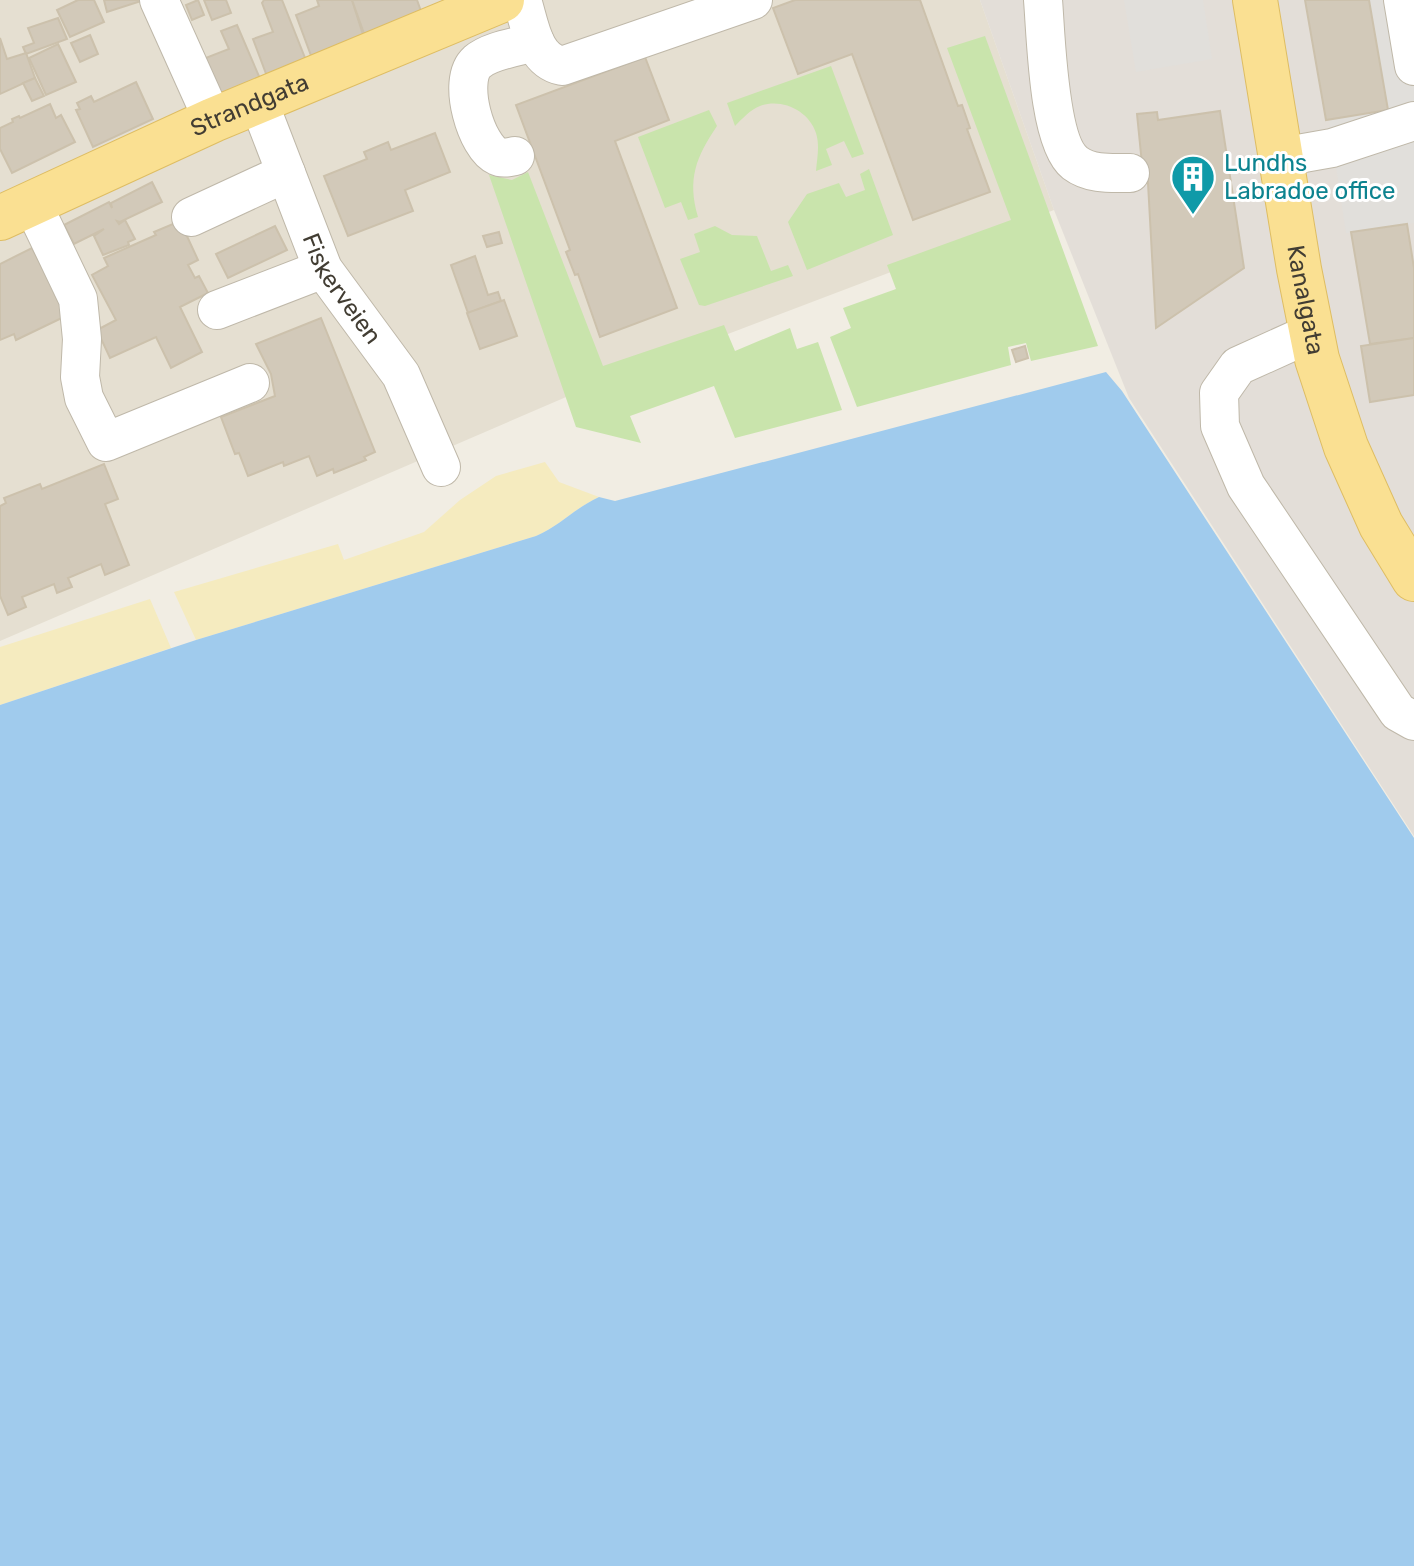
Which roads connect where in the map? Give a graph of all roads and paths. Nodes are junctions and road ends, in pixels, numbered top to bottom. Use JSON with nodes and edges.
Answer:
{"nodes":[{"id":1,"x":159,"y":0,"type":"edge"},
{"id":2,"x":502,"y":0,"type":"edge"},
{"id":3,"x":522,"y":0,"type":"edge"},
{"id":4,"x":753,"y":0,"type":"edge"},
{"id":5,"x":1043,"y":0,"type":"edge"},
{"id":6,"x":1255,"y":0,"type":"edge"},
{"id":7,"x":1403,"y":0,"type":"edge"},
{"id":8,"x":535,"y":42,"type":"junction"},
{"id":9,"x":1414,"y":66,"type":"edge"},
{"id":10,"x":259,"y":103,"type":"junction"},
{"id":11,"x":213,"y":120,"type":"junction"},
{"id":12,"x":1414,"y":121,"type":"edge"},
{"id":13,"x":515,"y":156,"type":"dead end"},
{"id":14,"x":1281,"y":157,"type":"junction"},
{"id":15,"x":286,"y":173,"type":"junction"},
{"id":16,"x":1130,"y":173,"type":"dead end"},
{"id":17,"x":10,"y":207,"type":"edge"},
{"id":18,"x":191,"y":217,"type":"dead end"},
{"id":19,"x":323,"y":269,"type":"junction"},
{"id":20,"x":217,"y":310,"type":"dead end"},
{"id":21,"x":1311,"y":333,"type":"junction"},
{"id":22,"x":250,"y":383,"type":"dead end"},
{"id":23,"x":441,"y":467,"type":"dead end"},
{"id":24,"x":1414,"y":579,"type":"edge"},
{"id":25,"x":1414,"y":721,"type":"edge"}],
"edges":[{"from":1,"to":11,"type":"street"},
{"from":2,"to":10,"type":"main road","name":"Strandgata"},
{"from":3,"to":8,"type":"street"},
{"from":4,"to":8,"type":"street"},
{"from":5,"to":16,"type":"street"},
{"from":6,"to":14,"type":"main road","name":"Kanalgata"},
{"from":7,"to":9,"type":"street"},
{"from":8,"to":13,"type":"street"},
{"from":10,"to":11,"type":"main road","name":"Strandgata"},
{"from":10,"to":15,"type":"street","name":"Fiskerveien"},
{"from":11,"to":17,"type":"main road","name":"Strandgata"},
{"from":12,"to":14,"type":"street"},
{"from":14,"to":21,"type":"main road","name":"Kanalgata"},
{"from":15,"to":18,"type":"street"},
{"from":15,"to":19,"type":"street","name":"Fiskerveien"},
{"from":17,"to":22,"type":"street"},
{"from":19,"to":20,"type":"street"},
{"from":19,"to":23,"type":"street","name":"Fiskerveien"},
{"from":21,"to":24,"type":"main road","name":"Kanalgata"},
{"from":21,"to":25,"type":"street"}]}
